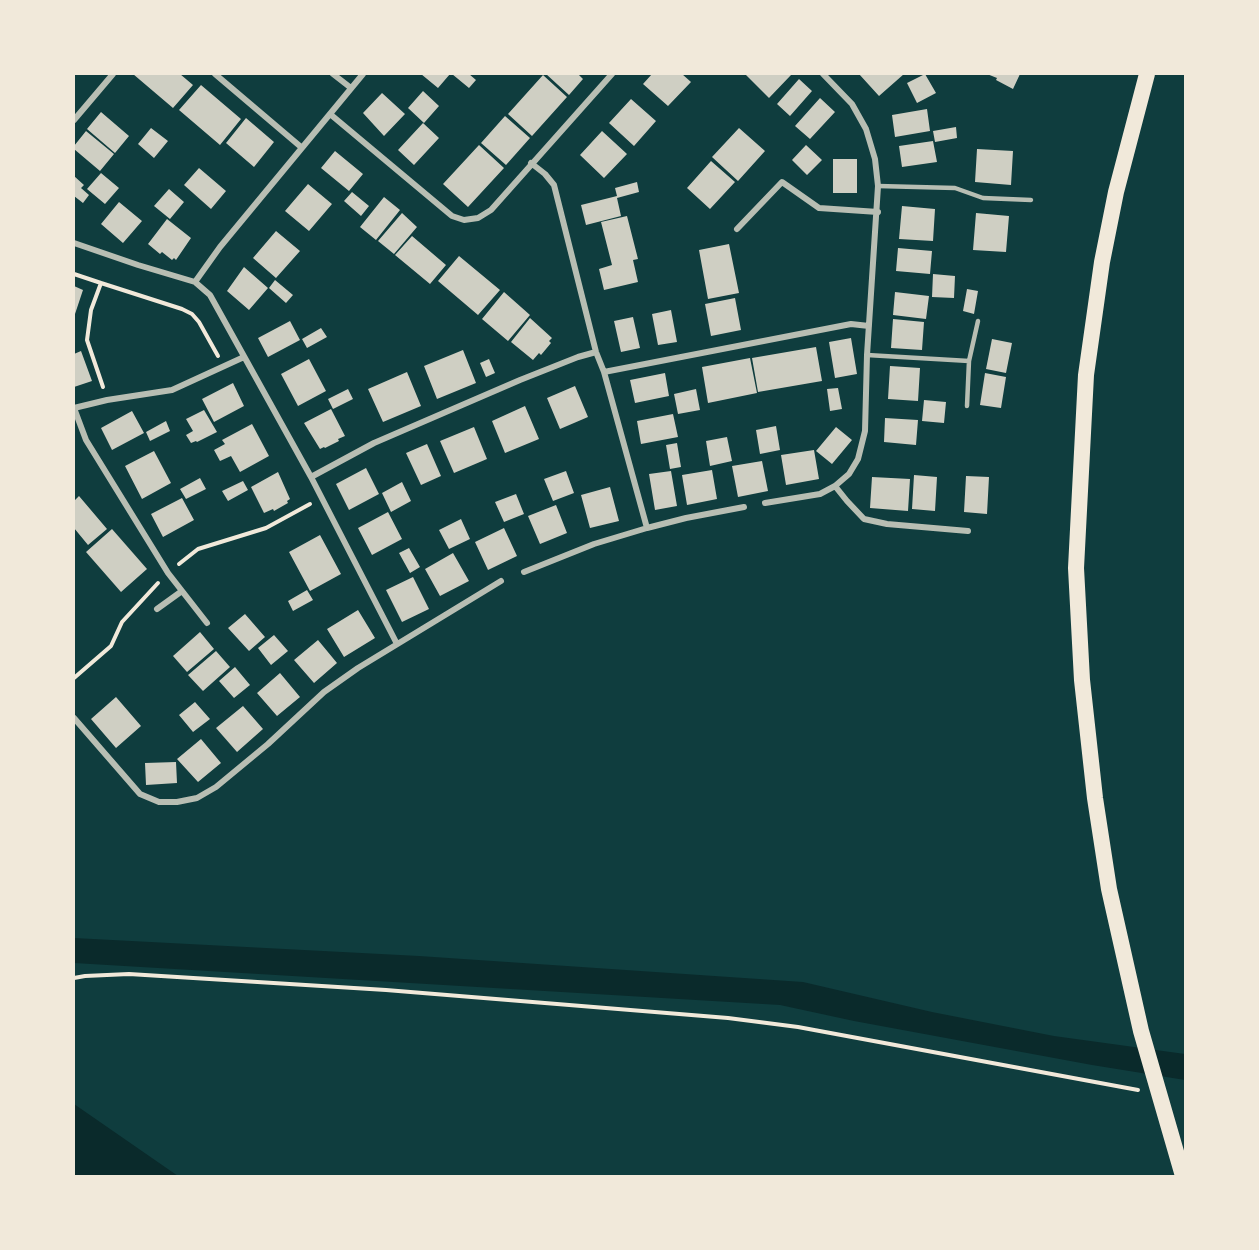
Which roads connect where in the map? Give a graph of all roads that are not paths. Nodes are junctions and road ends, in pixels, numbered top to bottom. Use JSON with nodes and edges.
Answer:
{"nodes":[{"id":1,"x":112,"y":74,"type":"edge"},
{"id":2,"x":215,"y":74,"type":"edge"},
{"id":3,"x":333,"y":74,"type":"edge"},
{"id":4,"x":363,"y":74,"type":"edge"},
{"id":5,"x":612,"y":74,"type":"edge"},
{"id":6,"x":823,"y":74,"type":"edge"},
{"id":7,"x":1147,"y":74,"type":"edge"},
{"id":8,"x":351,"y":88,"type":"junction"},
{"id":9,"x":330,"y":114,"type":"junction"},
{"id":10,"x":74,"y":120,"type":"edge"},
{"id":11,"x":302,"y":147,"type":"junction"},
{"id":12,"x":531,"y":162,"type":"junction"},
{"id":13,"x":878,"y":186,"type":"junction"},
{"id":14,"x":1031,"y":200,"type":"dead end"},
{"id":15,"x":878,"y":212,"type":"junction"},
{"id":16,"x":737,"y":230,"type":"dead end"},
{"id":17,"x":74,"y":243,"type":"edge"},
{"id":18,"x":195,"y":282,"type":"junction"},
{"id":19,"x":978,"y":321,"type":"dead end"},
{"id":20,"x":869,"y":326,"type":"junction"},
{"id":21,"x":596,"y":352,"type":"junction"},
{"id":22,"x":867,"y":355,"type":"junction"},
{"id":23,"x":244,"y":357,"type":"junction"},
{"id":24,"x":969,"y":361,"type":"junction"},
{"id":25,"x":604,"y":372,"type":"junction"},
{"id":26,"x":967,"y":406,"type":"dead end"},
{"id":27,"x":74,"y":408,"type":"edge"},
{"id":28,"x":310,"y":477,"type":"junction"},
{"id":29,"x":836,"y":486,"type":"junction"},
{"id":30,"x":765,"y":503,"type":"dead end"},
{"id":31,"x":744,"y":507,"type":"dead end"},
{"id":32,"x":647,"y":528,"type":"junction"},
{"id":33,"x":968,"y":531,"type":"dead end"},
{"id":34,"x":524,"y":572,"type":"dead end"},
{"id":35,"x":501,"y":581,"type":"dead end"},
{"id":36,"x":182,"y":591,"type":"junction"},
{"id":37,"x":157,"y":609,"type":"dead end"},
{"id":38,"x":207,"y":623,"type":"dead end"},
{"id":39,"x":397,"y":644,"type":"junction"},
{"id":40,"x":74,"y":718,"type":"edge"},
{"id":41,"x":1183,"y":1176,"type":"edge"}],
"edges":[{"from":1,"to":10,"type":"street"},
{"from":2,"to":11,"type":"street"},
{"from":3,"to":8,"type":"street"},
{"from":4,"to":8,"type":"street"},
{"from":5,"to":12,"type":"street"},
{"from":6,"to":13,"type":"street"},
{"from":7,"to":41,"type":"highway"},
{"from":8,"to":9,"type":"street"},
{"from":9,"to":11,"type":"street"},
{"from":9,"to":12,"type":"street"},
{"from":11,"to":18,"type":"street"},
{"from":12,"to":21,"type":"street"},
{"from":13,"to":14,"type":"lane"},
{"from":13,"to":15,"type":"street"},
{"from":15,"to":16,"type":"street"},
{"from":15,"to":20,"type":"street"},
{"from":17,"to":18,"type":"street"},
{"from":18,"to":23,"type":"street"},
{"from":19,"to":24,"type":"lane"},
{"from":20,"to":22,"type":"street"},
{"from":20,"to":25,"type":"street"},
{"from":21,"to":25,"type":"street"},
{"from":21,"to":28,"type":"street"},
{"from":22,"to":24,"type":"lane"},
{"from":22,"to":29,"type":"street"},
{"from":23,"to":27,"type":"street"},
{"from":23,"to":28,"type":"street"},
{"from":24,"to":26,"type":"lane"},
{"from":25,"to":32,"type":"street"},
{"from":27,"to":36,"type":"street"},
{"from":28,"to":39,"type":"street"},
{"from":29,"to":30,"type":"street"},
{"from":29,"to":33,"type":"street"},
{"from":31,"to":32,"type":"street"},
{"from":32,"to":34,"type":"street"},
{"from":35,"to":39,"type":"street"},
{"from":36,"to":37,"type":"street"},
{"from":36,"to":38,"type":"street"},
{"from":39,"to":40,"type":"street"}]}
